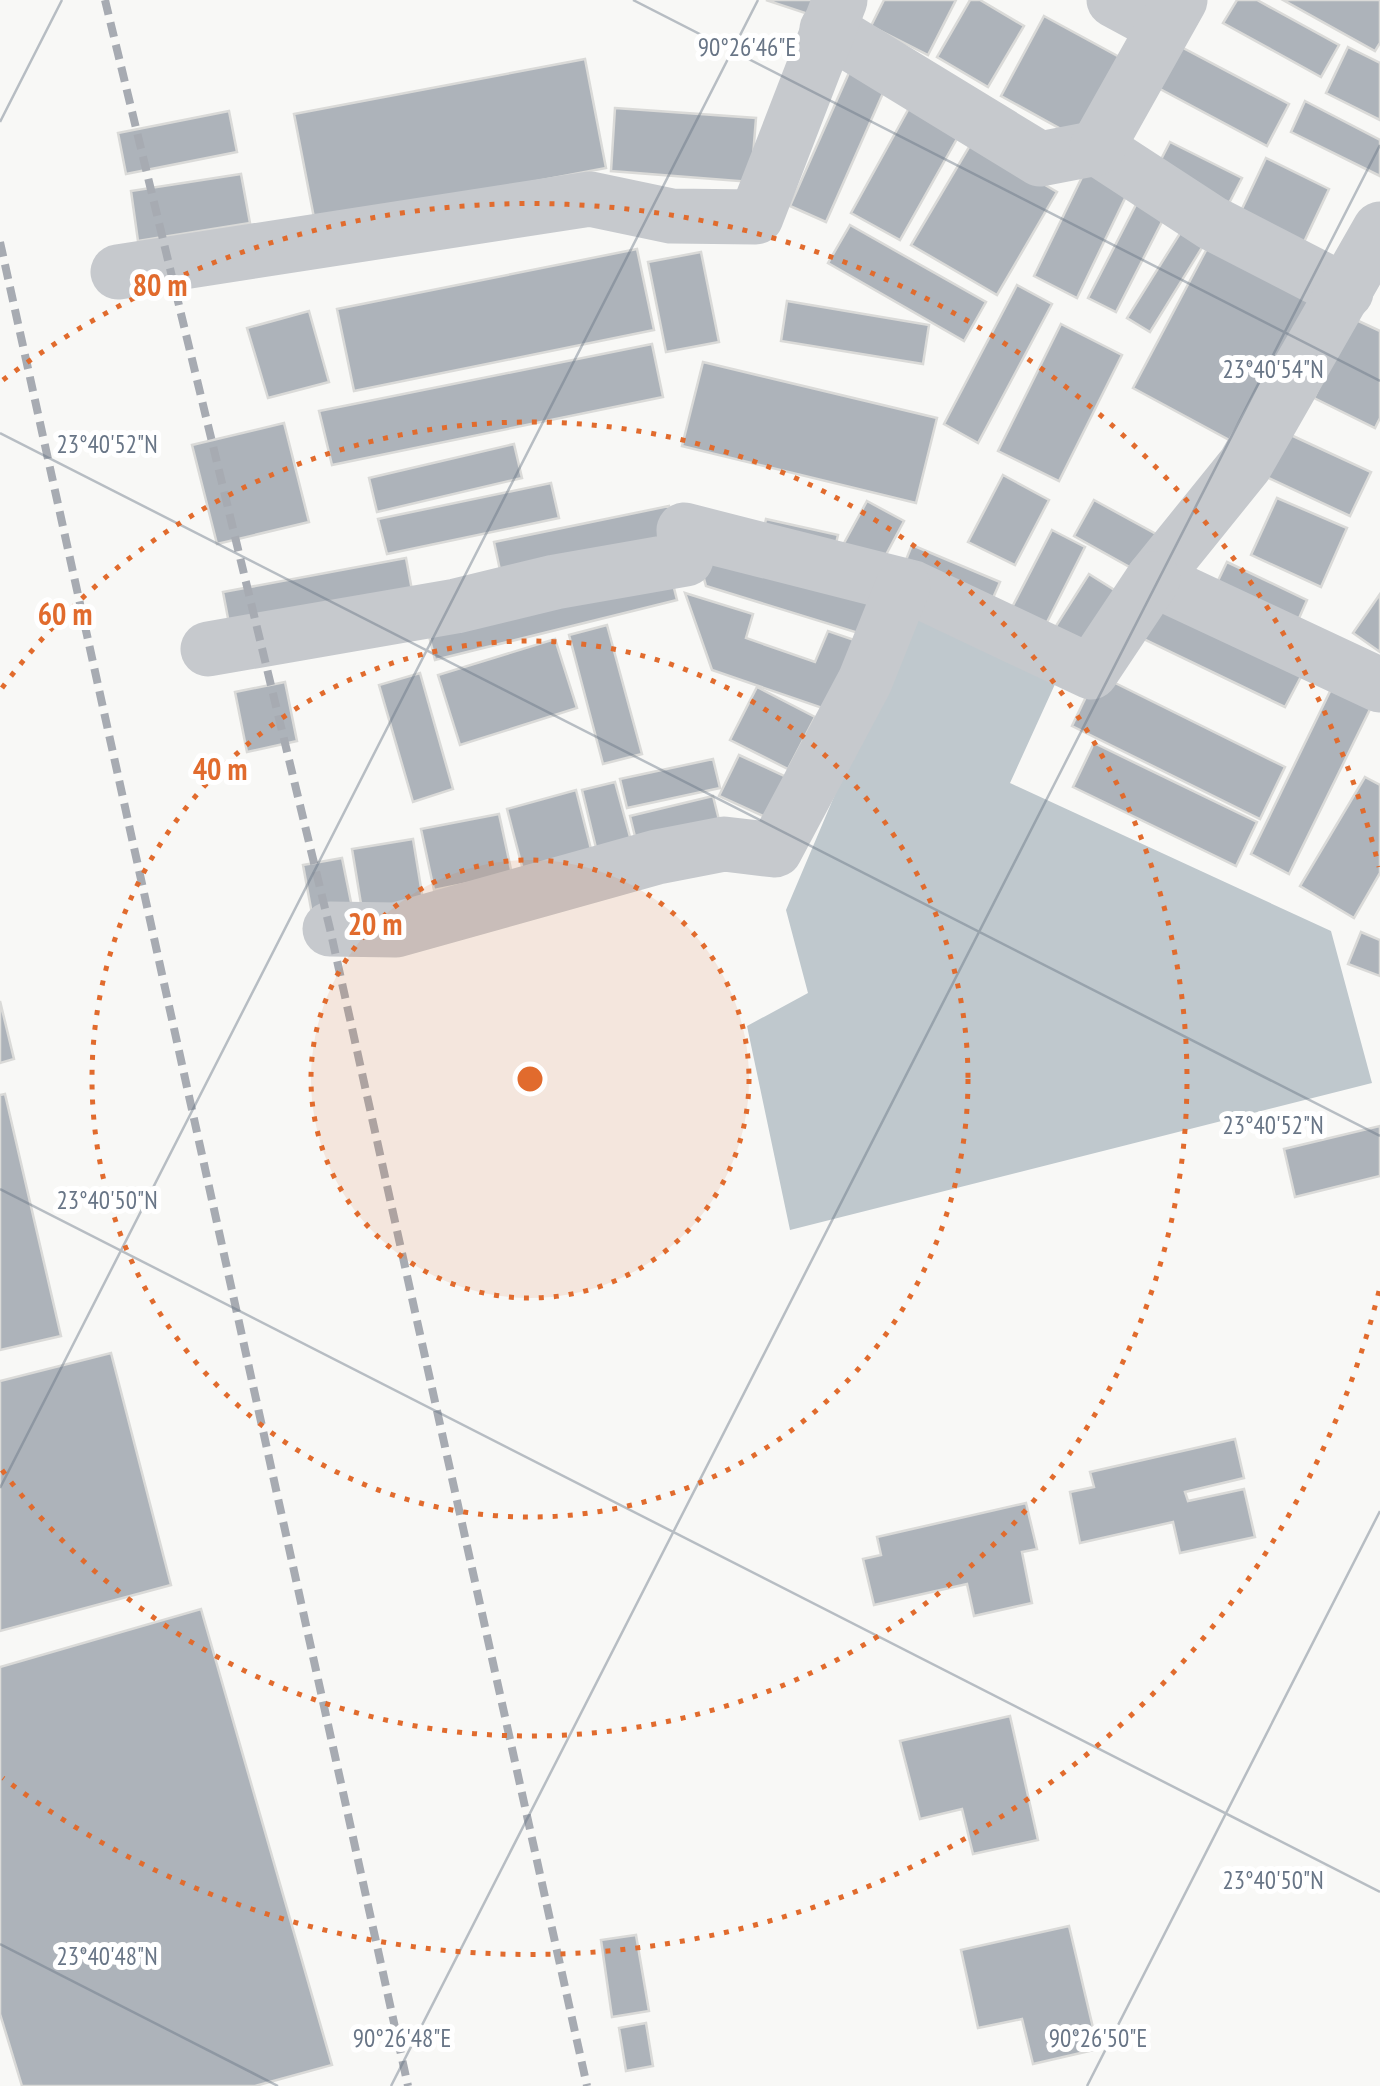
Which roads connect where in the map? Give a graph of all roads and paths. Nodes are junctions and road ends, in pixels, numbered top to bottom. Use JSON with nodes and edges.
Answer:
{"nodes":[{"id":1,"x":1114,"y":0,"type":"edge"},
{"id":2,"x":1172,"y":13,"type":"edge"},
{"id":3,"x":834,"y":14,"type":"edge"},
{"id":4,"x":1097,"y":148,"type":"junction"},
{"id":5,"x":1380,"y":229,"type":"edge"},
{"id":6,"x":118,"y":272,"type":"dead end"},
{"id":7,"x":1346,"y":292,"type":"junction"},
{"id":8,"x":1153,"y":579,"type":"junction"},
{"id":9,"x":903,"y":586,"type":"junction"},
{"id":10,"x":208,"y":649,"type":"dead end"},
{"id":11,"x":1380,"y":685,"type":"edge"},
{"id":12,"x":330,"y":929,"type":"dead end"}],
"edges":[{"from":1,"to":2,"type":"street"},
{"from":2,"to":4,"type":"street"},
{"from":3,"to":4,"type":"street"},
{"from":3,"to":6,"type":"street"},
{"from":4,"to":7,"type":"street"},
{"from":5,"to":7,"type":"street"},
{"from":7,"to":8,"type":"street"},
{"from":8,"to":9,"type":"street"},
{"from":8,"to":11,"type":"street"},
{"from":9,"to":10,"type":"street"},
{"from":9,"to":12,"type":"street"}]}
